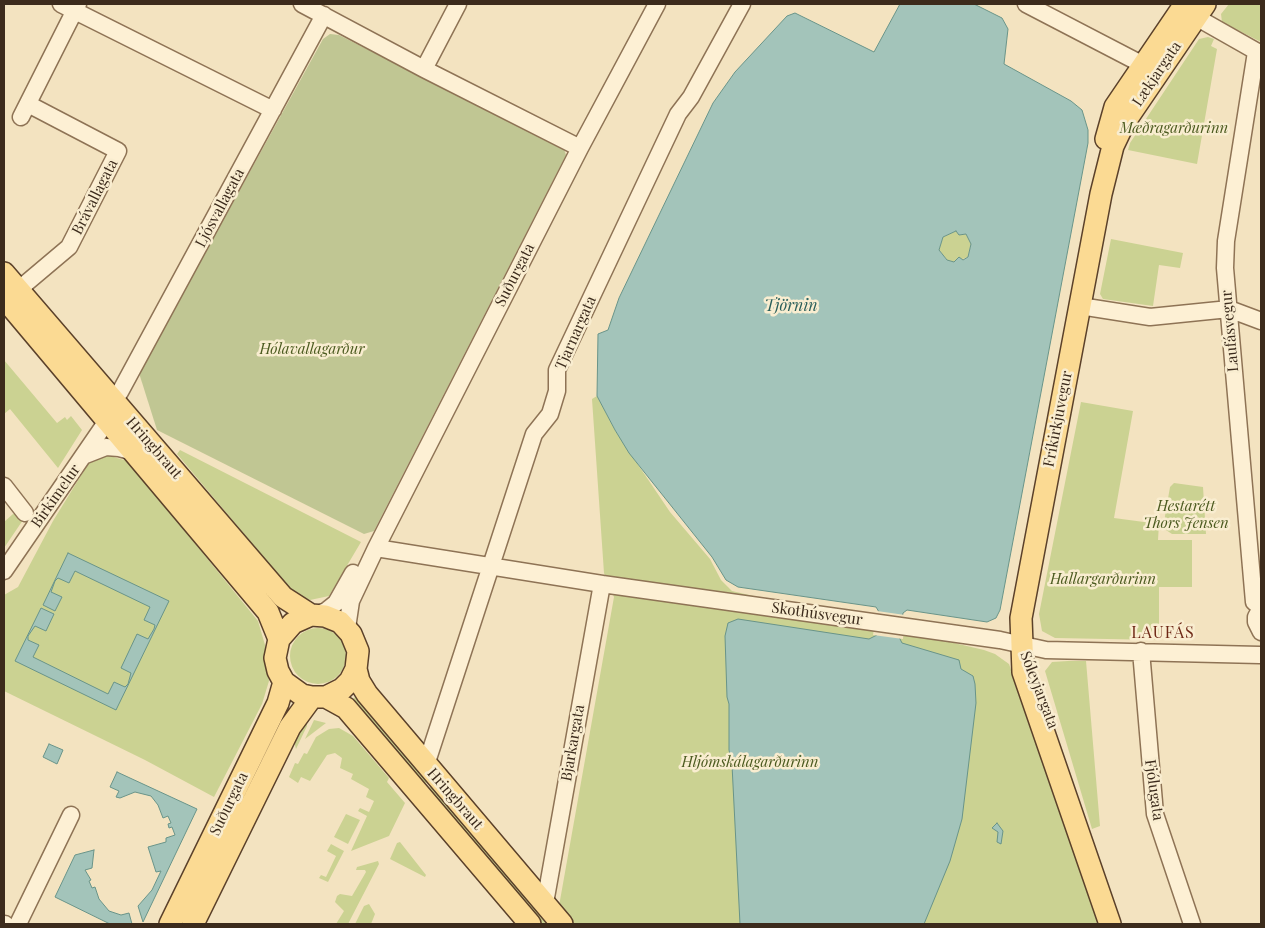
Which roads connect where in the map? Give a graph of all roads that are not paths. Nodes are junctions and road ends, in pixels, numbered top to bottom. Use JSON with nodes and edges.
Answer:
{"nodes":[{"id":1,"x":302,"y":4,"type":"edge"},
{"id":2,"x":458,"y":4,"type":"edge"},
{"id":3,"x":656,"y":4,"type":"edge"},
{"id":4,"x":742,"y":4,"type":"edge"},
{"id":5,"x":1026,"y":4,"type":"edge"},
{"id":6,"x":71,"y":6,"type":"edge"},
{"id":7,"x":1192,"y":8,"type":"edge"},
{"id":8,"x":324,"y":15,"type":"junction"},
{"id":9,"x":1259,"y":53,"type":"edge"},
{"id":10,"x":1150,"y":68,"type":"junction"},
{"id":11,"x":424,"y":70,"type":"junction"},
{"id":12,"x":273,"y":110,"type":"junction"},
{"id":13,"x":1109,"y":145,"type":"joint"},
{"id":14,"x":580,"y":148,"type":"junction"},
{"id":15,"x":4,"y":273,"type":"edge"},
{"id":16,"x":11,"y":294,"type":"edge"},
{"id":17,"x":1080,"y":306,"type":"junction"},
{"id":18,"x":1228,"y":309,"type":"junction"},
{"id":19,"x":1261,"y":321,"type":"edge"},
{"id":20,"x":112,"y":399,"type":"junction"},
{"id":21,"x":107,"y":421,"type":"junction"},
{"id":22,"x":141,"y":447,"type":"junction"},
{"id":23,"x":83,"y":456,"type":"junction"},
{"id":24,"x":4,"y":486,"type":"edge"},
{"id":25,"x":25,"y":513,"type":"dead end"},
{"id":26,"x":376,"y":548,"type":"junction"},
{"id":27,"x":490,"y":566,"type":"junction"},
{"id":28,"x":4,"y":571,"type":"edge"},
{"id":29,"x":602,"y":584,"type":"junction"},
{"id":30,"x":1261,"y":608,"type":"edge"},
{"id":31,"x":313,"y":615,"type":"junction"},
{"id":32,"x":347,"y":628,"type":"junction"},
{"id":33,"x":1261,"y":632,"type":"edge"},
{"id":34,"x":279,"y":639,"type":"junction"},
{"id":35,"x":1022,"y":645,"type":"junction"},
{"id":36,"x":1141,"y":652,"type":"junction"},
{"id":37,"x":1261,"y":658,"type":"edge"},
{"id":38,"x":356,"y":669,"type":"junction"},
{"id":39,"x":284,"y":682,"type":"junction"},
{"id":40,"x":319,"y":697,"type":"junction"},
{"id":41,"x":426,"y":765,"type":"junction"},
{"id":42,"x":71,"y":815,"type":"dead end"},
{"id":43,"x":545,"y":903,"type":"junction"},
{"id":44,"x":18,"y":924,"type":"edge"},
{"id":45,"x":170,"y":924,"type":"edge"},
{"id":46,"x":194,"y":924,"type":"edge"},
{"id":47,"x":530,"y":924,"type":"edge"},
{"id":48,"x":562,"y":924,"type":"edge"},
{"id":49,"x":1110,"y":924,"type":"edge"},
{"id":50,"x":1121,"y":924,"type":"edge"},
{"id":51,"x":1192,"y":924,"type":"edge"}],
"edges":[{"from":1,"to":8,"type":"street"},
{"from":2,"to":11,"type":"street"},
{"from":3,"to":14,"type":"street","name":"Suðurgata"},
{"from":4,"to":27,"type":"street","name":"Tjarnargata"},
{"from":5,"to":10,"type":"street"},
{"from":6,"to":12,"type":"street"},
{"from":6,"to":16,"type":"street","name":"Brávallagata"},
{"from":7,"to":9,"type":"street"},
{"from":7,"to":10,"type":"main road","name":"Lækjargata"},
{"from":8,"to":11,"type":"street"},
{"from":8,"to":12,"type":"street","name":"Ljósvallagata"},
{"from":9,"to":18,"type":"street","name":"Laufásvegur"},
{"from":10,"to":13,"type":"main road","name":"Lækjargata"},
{"from":11,"to":14,"type":"street"},
{"from":12,"to":20,"type":"street","name":"Ljósvallagata"},
{"from":13,"to":17,"type":"main road","name":"Fríkirkjuvegur"},
{"from":14,"to":26,"type":"street","name":"Suðurgata"},
{"from":15,"to":16,"type":"main road","name":"Hringbraut"},
{"from":16,"to":20,"type":"main road","name":"Hringbraut"},
{"from":16,"to":21,"type":"main road","name":"Hringbraut"},
{"from":17,"to":18,"type":"street"},
{"from":17,"to":35,"type":"main road","name":"Fríkirkjuvegur"},
{"from":18,"to":19,"type":"street"},
{"from":18,"to":30,"type":"street","name":"Laufásvegur"},
{"from":20,"to":22,"type":"main road","name":"Hringbraut"},
{"from":21,"to":22,"type":"main road","name":"Hringbraut"},
{"from":21,"to":23,"type":"street","name":"Birkimelur"},
{"from":22,"to":23,"type":"street"},
{"from":22,"to":31,"type":"main road","name":"Hringbraut"},
{"from":22,"to":34,"type":"main road","name":"Hringbraut"},
{"from":23,"to":28,"type":"street","name":"Birkimelur"},
{"from":24,"to":25,"type":"street"},
{"from":26,"to":27,"type":"street","name":"Skothúsvegur"},
{"from":26,"to":31,"type":"street","name":"Suðurgata"},
{"from":26,"to":32,"type":"street","name":"Suðurgata"},
{"from":27,"to":29,"type":"street","name":"Skothúsvegur"},
{"from":27,"to":41,"type":"street","name":"Tjarnargata"},
{"from":29,"to":35,"type":"street","name":"Skothúsvegur"},
{"from":29,"to":43,"type":"street","name":"Bjarkargata"},
{"from":30,"to":33,"type":"street"},
{"from":31,"to":32,"type":"main road"},
{"from":31,"to":34,"type":"main road"},
{"from":32,"to":38,"type":"main road"},
{"from":34,"to":39,"type":"main road"},
{"from":35,"to":36,"type":"street","name":"Skothúsvegur"},
{"from":35,"to":49,"type":"main road","name":"Sóleyjargata"},
{"from":35,"to":50,"type":"main road","name":"Sóleyjargata"},
{"from":36,"to":37,"type":"street","name":"Skothúsvegur"},
{"from":36,"to":51,"type":"street","name":"Fjólugata"},
{"from":38,"to":40,"type":"main road"},
{"from":38,"to":41,"type":"main road","name":"Hringbraut"},
{"from":39,"to":40,"type":"main road"},
{"from":39,"to":45,"type":"main road","name":"Suðurgata"},
{"from":40,"to":46,"type":"main road","name":"Suðurgata"},
{"from":40,"to":47,"type":"main road","name":"Hringbraut"},
{"from":41,"to":43,"type":"main road","name":"Hringbraut"},
{"from":42,"to":44,"type":"street"},
{"from":43,"to":48,"type":"main road","name":"Hringbraut"}]}
